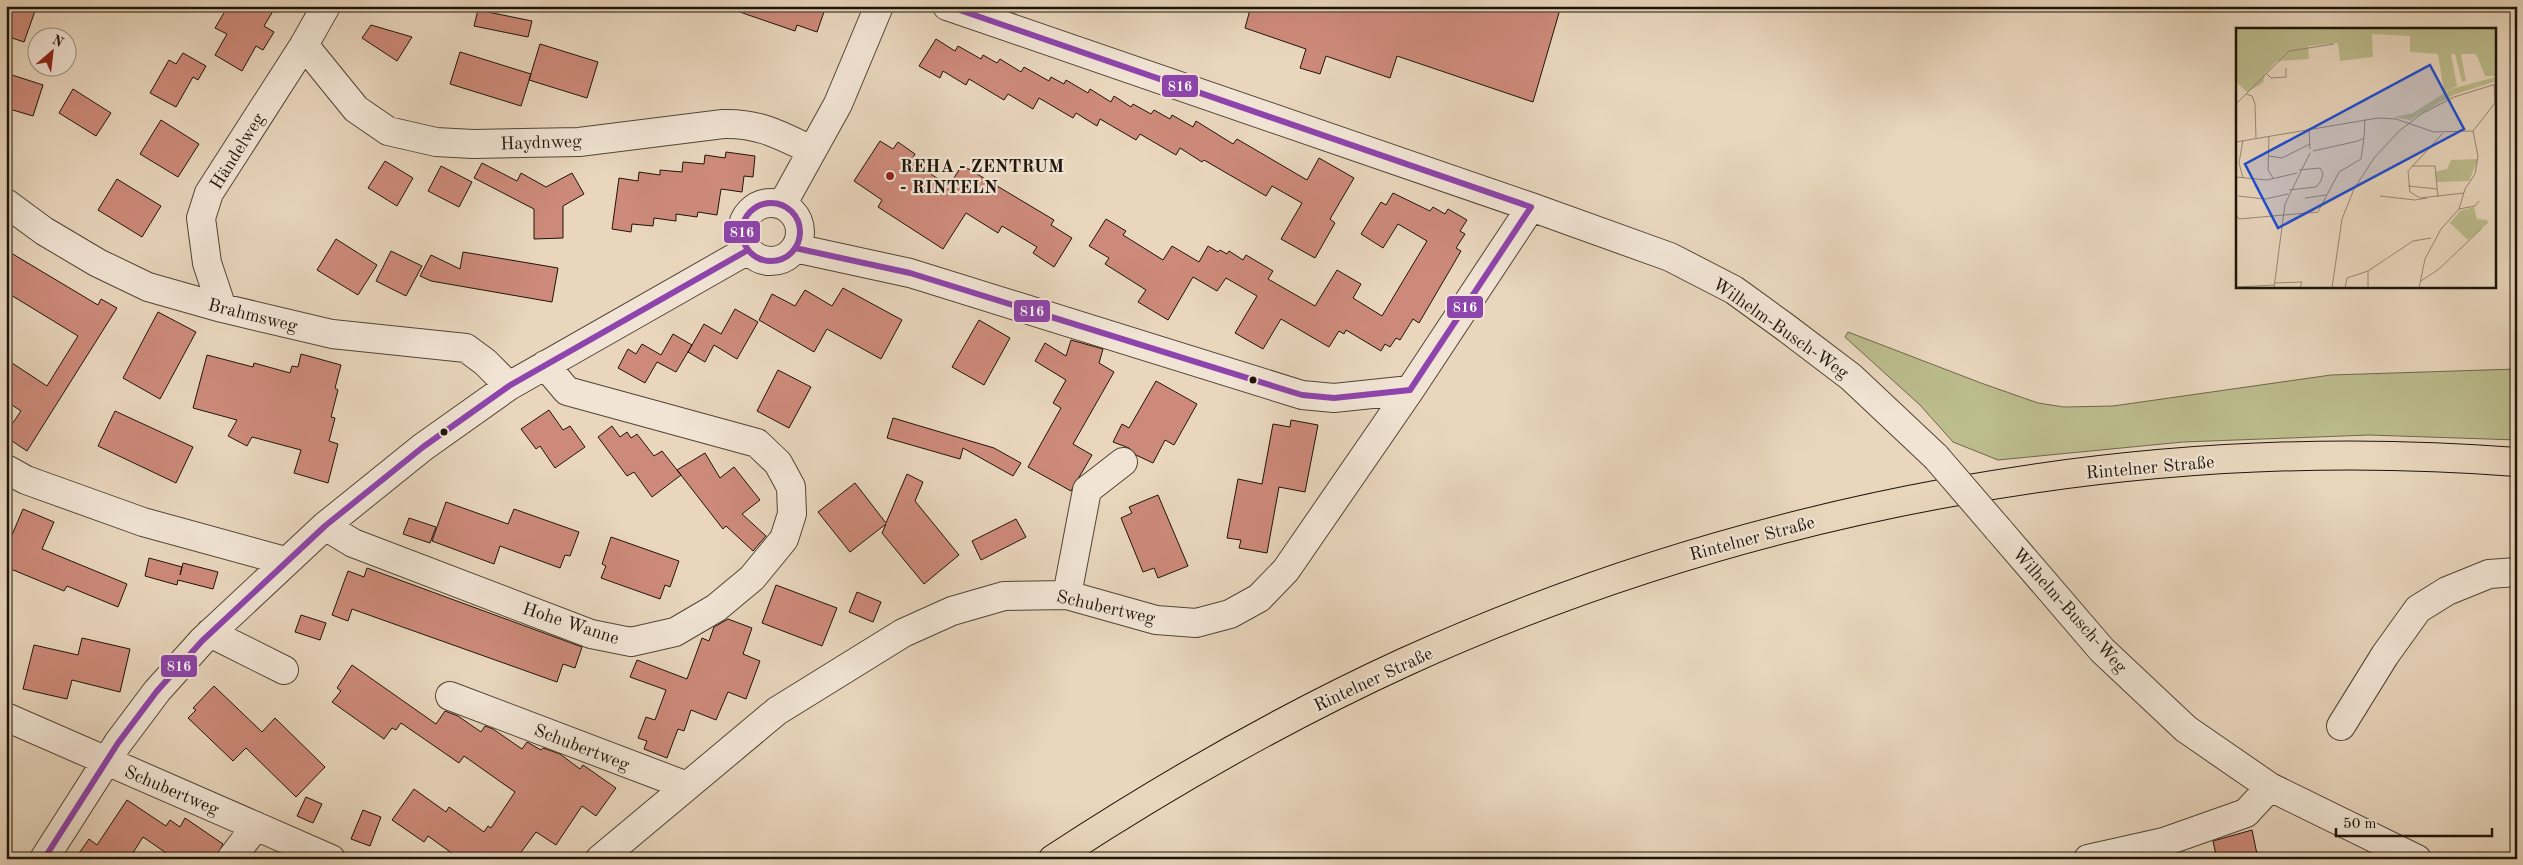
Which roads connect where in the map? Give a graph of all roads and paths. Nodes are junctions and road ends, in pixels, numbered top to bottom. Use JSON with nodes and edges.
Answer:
{"nodes":[{"id":1,"x":326,"y":6,"type":"edge"},
{"id":2,"x":880,"y":6,"type":"edge"},
{"id":3,"x":947,"y":6,"type":"edge"},
{"id":4,"x":304,"y":45,"type":"junction"},
{"id":5,"x":811,"y":150,"type":"junction"},
{"id":6,"x":6,"y":203,"type":"edge"},
{"id":7,"x":782,"y":204,"type":"junction"},
{"id":8,"x":1531,"y":206,"type":"junction"},
{"id":9,"x":795,"y":248,"type":"junction"},
{"id":10,"x":748,"y":250,"type":"junction"},
{"id":11,"x":222,"y":308,"type":"junction"},
{"id":12,"x":545,"y":365,"type":"junction"},
{"id":13,"x":509,"y":386,"type":"junction"},
{"id":14,"x":1410,"y":390,"type":"junction"},
{"id":15,"x":1124,"y":462,"type":"dead end"},
{"id":16,"x":2517,"y":462,"type":"edge"},
{"id":17,"x":6,"y":469,"type":"edge"},
{"id":18,"x":325,"y":526,"type":"junction"},
{"id":19,"x":285,"y":561,"type":"junction"},
{"id":20,"x":2517,"y":572,"type":"edge"},
{"id":21,"x":1067,"y":595,"type":"junction"},
{"id":22,"x":210,"y":633,"type":"junction"},
{"id":23,"x":284,"y":670,"type":"dead end"},
{"id":24,"x":450,"y":696,"type":"dead end"},
{"id":25,"x":6,"y":717,"type":"edge"},
{"id":26,"x":2341,"y":726,"type":"dead end"},
{"id":27,"x":108,"y":762,"type":"junction"},
{"id":28,"x":687,"y":786,"type":"junction"},
{"id":29,"x":2270,"y":787,"type":"junction"},
{"id":30,"x":256,"y":826,"type":"junction"},
{"id":31,"x":44,"y":859,"type":"edge"},
{"id":32,"x":231,"y":859,"type":"edge"},
{"id":33,"x":331,"y":859,"type":"edge"},
{"id":34,"x":600,"y":859,"type":"edge"},
{"id":35,"x":1053,"y":859,"type":"edge"},
{"id":36,"x":2088,"y":859,"type":"edge"},
{"id":37,"x":2417,"y":859,"type":"edge"}],
"edges":[{"from":1,"to":4,"type":"street","name":"Händelweg"},
{"from":2,"to":5,"type":"street"},
{"from":3,"to":8,"type":"street","name":"Wilhelm-Busch-Weg"},
{"from":4,"to":5,"type":"street","name":"Haydnweg"},
{"from":4,"to":11,"type":"street","name":"Händelweg"},
{"from":5,"to":7,"type":"street"},
{"from":6,"to":11,"type":"street","name":"Brahmsweg"},
{"from":7,"to":9,"type":"street"},
{"from":7,"to":10,"type":"street"},
{"from":8,"to":14,"type":"street","name":"Schubertweg"},
{"from":8,"to":29,"type":"street","name":"Wilhelm-Busch-Weg","bridge":true},
{"from":9,"to":10,"type":"street"},
{"from":9,"to":14,"type":"street"},
{"from":10,"to":12,"type":"street"},
{"from":11,"to":13,"type":"street","name":"Brahmsweg"},
{"from":12,"to":13,"type":"street"},
{"from":12,"to":18,"type":"street","name":"Hohe Wanne"},
{"from":13,"to":18,"type":"street"},
{"from":14,"to":21,"type":"street","name":"Schubertweg"},
{"from":15,"to":21,"type":"street"},
{"from":16,"to":35,"type":"main road","name":"Rintelner Straße"},
{"from":17,"to":19,"type":"street"},
{"from":18,"to":19,"type":"street"},
{"from":19,"to":22,"type":"street"},
{"from":20,"to":26,"type":"street"},
{"from":21,"to":28,"type":"street","name":"Schubertweg"},
{"from":22,"to":23,"type":"street"},
{"from":22,"to":27,"type":"street"},
{"from":24,"to":28,"type":"street","name":"Schubertweg"},
{"from":25,"to":27,"type":"street","name":"Schubertweg"},
{"from":27,"to":30,"type":"street","name":"Schubertweg"},
{"from":27,"to":31,"type":"street"},
{"from":28,"to":34,"type":"street","name":"Schubertweg"},
{"from":29,"to":36,"type":"street"},
{"from":29,"to":37,"type":"street","name":"Wilhelm-Busch-Weg"},
{"from":30,"to":32,"type":"street"},
{"from":30,"to":33,"type":"street","name":"Schubertweg"}]}
